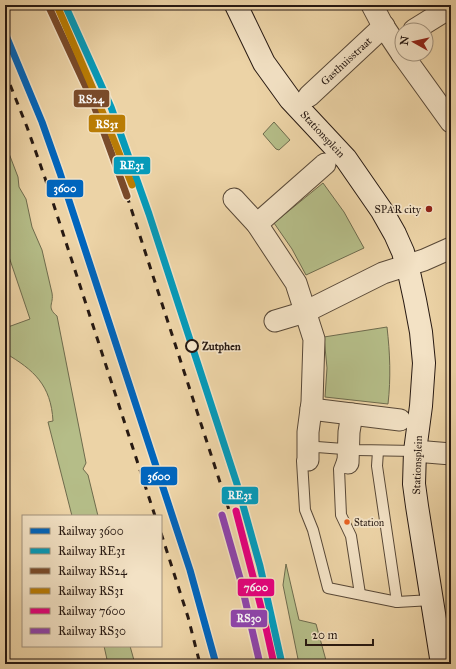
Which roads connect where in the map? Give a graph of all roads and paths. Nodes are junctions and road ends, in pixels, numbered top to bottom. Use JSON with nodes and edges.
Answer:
{"nodes":[{"id":1,"x":236,"y":5,"type":"edge"},
{"id":2,"x":372,"y":5,"type":"edge"},
{"id":3,"x":451,"y":7,"type":"edge"},
{"id":4,"x":427,"y":22,"type":"edge"},
{"id":5,"x":394,"y":40,"type":"edge"},
{"id":6,"x":409,"y":62,"type":"edge"},
{"id":7,"x":308,"y":96,"type":"dead end"},
{"id":8,"x":451,"y":122,"type":"edge"},
{"id":9,"x":325,"y":164,"type":"dead end"},
{"id":10,"x":234,"y":199,"type":"dead end"},
{"id":11,"x":257,"y":224,"type":"junction"},
{"id":12,"x":451,"y":248,"type":"edge"},
{"id":13,"x":407,"y":265,"type":"junction"},
{"id":14,"x":305,"y":312,"type":"junction"},
{"id":15,"x":275,"y":322,"type":"dead end"},
{"id":16,"x":352,"y":414,"type":"junction"},
{"id":17,"x":310,"y":418,"type":"junction"},
{"id":18,"x":400,"y":420,"type":"dead end"},
{"id":19,"x":378,"y":451,"type":"junction"},
{"id":20,"x":415,"y":451,"type":"junction"},
{"id":21,"x":451,"y":454,"type":"edge"},
{"id":22,"x":308,"y":455,"type":"junction"},
{"id":23,"x":350,"y":455,"type":"junction"},
{"id":24,"x":360,"y":594,"type":"junction"},
{"id":25,"x":432,"y":600,"type":"junction"},
{"id":26,"x":397,"y":602,"type":"junction"},
{"id":27,"x":442,"y":664,"type":"edge"}],
"edges":[{"from":1,"to":13,"type":"street","name":"Stationsplein"},
{"from":2,"to":5,"type":"street"},
{"from":3,"to":4,"type":"street"},
{"from":5,"to":7,"type":"street","name":"Gasthuisstraat"},
{"from":6,"to":8,"type":"street"},
{"from":9,"to":11,"type":"street","name":"Stationsplein"},
{"from":10,"to":11,"type":"street"},
{"from":11,"to":14,"type":"street"},
{"from":12,"to":13,"type":"street"},
{"from":13,"to":14,"type":"street"},
{"from":13,"to":20,"type":"street","name":"Stationsplein"},
{"from":14,"to":15,"type":"street"},
{"from":14,"to":17,"type":"street"},
{"from":16,"to":17,"type":"street"},
{"from":16,"to":18,"type":"street"},
{"from":16,"to":23,"type":"street"},
{"from":17,"to":22,"type":"street"},
{"from":19,"to":20,"type":"lane"},
{"from":19,"to":23,"type":"lane"},
{"from":19,"to":26,"type":"lane"},
{"from":20,"to":21,"type":"street"},
{"from":20,"to":25,"type":"street","name":"Stationsplein"},
{"from":22,"to":23,"type":"lane"},
{"from":22,"to":24,"type":"lane"},
{"from":23,"to":24,"type":"lane"},
{"from":24,"to":26,"type":"lane"},
{"from":25,"to":26,"type":"lane"},
{"from":25,"to":27,"type":"street","name":"Stationsplein"}]}
